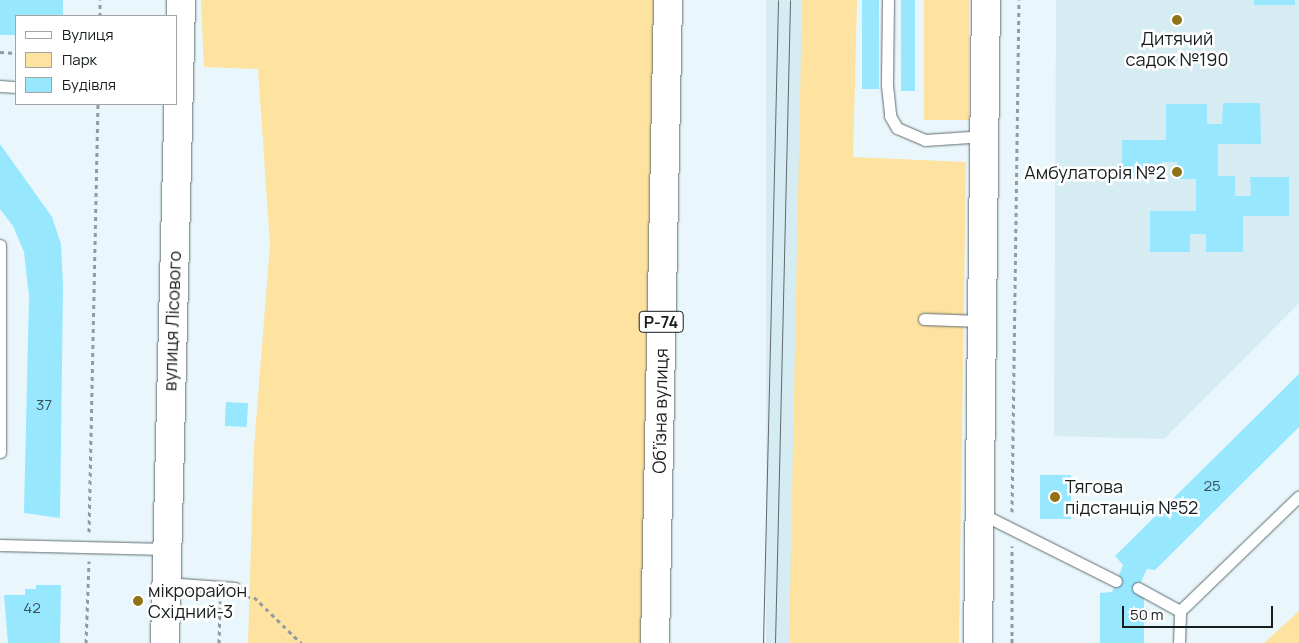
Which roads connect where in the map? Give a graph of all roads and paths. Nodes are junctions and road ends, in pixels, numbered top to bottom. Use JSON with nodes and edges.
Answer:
{"nodes":[{"id":1,"x":100,"y":0,"type":"edge"},
{"id":2,"x":181,"y":0,"type":"edge"},
{"id":3,"x":668,"y":0,"type":"edge"},
{"id":4,"x":888,"y":0,"type":"edge"},
{"id":5,"x":986,"y":0,"type":"edge"},
{"id":6,"x":1019,"y":0,"type":"edge"},
{"id":7,"x":100,"y":15,"type":"edge"},
{"id":8,"x":0,"y":52,"type":"edge"},
{"id":9,"x":15,"y":53,"type":"edge"},
{"id":10,"x":178,"y":68,"type":"edge"},
{"id":11,"x":0,"y":86,"type":"edge"},
{"id":12,"x":15,"y":86,"type":"edge"},
{"id":13,"x":98,"y":105,"type":"edge"},
{"id":14,"x":177,"y":105,"type":"edge"},
{"id":15,"x":985,"y":136,"type":"junction"},
{"id":16,"x":0,"y":245,"type":"edge"},
{"id":17,"x":924,"y":318,"type":"dead end"},
{"id":18,"x":982,"y":320,"type":"junction"},
{"id":19,"x":0,"y":452,"type":"edge"},
{"id":20,"x":1299,"y":496,"type":"edge"},
{"id":21,"x":980,"y":513,"type":"junction"},
{"id":22,"x":1012,"y":527,"type":"junction"},
{"id":23,"x":0,"y":545,"type":"edge"},
{"id":24,"x":89,"y":546,"type":"junction"},
{"id":25,"x":166,"y":549,"type":"junction"},
{"id":26,"x":1116,"y":581,"type":"dead end"},
{"id":27,"x":165,"y":583,"type":"junction"},
{"id":28,"x":220,"y":587,"type":"junction"},
{"id":29,"x":234,"y":588,"type":"joint"},
{"id":30,"x":1138,"y":588,"type":"dead end"},
{"id":31,"x":1180,"y":611,"type":"junction"},
{"id":32,"x":86,"y":643,"type":"edge"},
{"id":33,"x":165,"y":643,"type":"edge"},
{"id":34,"x":219,"y":643,"type":"edge"},
{"id":35,"x":301,"y":643,"type":"edge"},
{"id":36,"x":655,"y":643,"type":"edge"},
{"id":37,"x":978,"y":643,"type":"edge"},
{"id":38,"x":1012,"y":643,"type":"edge"},
{"id":39,"x":1179,"y":643,"type":"edge"}],
"edges":[{"from":1,"to":7,"type":"path"},
{"from":2,"to":10,"type":"street","name":"вулиця Лісового"},
{"from":3,"to":36,"type":"street","name":"Обʼїзна вулиця","number":"Р-74"},
{"from":4,"to":15,"type":"lane"},
{"from":5,"to":15,"type":"street"},
{"from":6,"to":22,"type":"path"},
{"from":8,"to":9,"type":"path"},
{"from":11,"to":12,"type":"lane"},
{"from":13,"to":24,"type":"path"},
{"from":14,"to":25,"type":"street","name":"вулиця Лісового"},
{"from":15,"to":18,"type":"street"},
{"from":16,"to":19,"type":"lane"},
{"from":17,"to":18,"type":"lane"},
{"from":18,"to":21,"type":"street"},
{"from":20,"to":31,"type":"lane"},
{"from":21,"to":22,"type":"lane"},
{"from":21,"to":37,"type":"street"},
{"from":22,"to":26,"type":"lane"},
{"from":22,"to":38,"type":"path"},
{"from":23,"to":24,"type":"lane"},
{"from":24,"to":25,"type":"lane"},
{"from":24,"to":32,"type":"path"},
{"from":25,"to":27,"type":"street","name":"вулиця Лісового"},
{"from":27,"to":28,"type":"lane"},
{"from":27,"to":33,"type":"street","name":"вулиця Лісового"},
{"from":28,"to":29,"type":"lane"},
{"from":28,"to":34,"type":"path"},
{"from":29,"to":35,"type":"path"},
{"from":30,"to":31,"type":"lane"},
{"from":31,"to":39,"type":"lane"}]}
